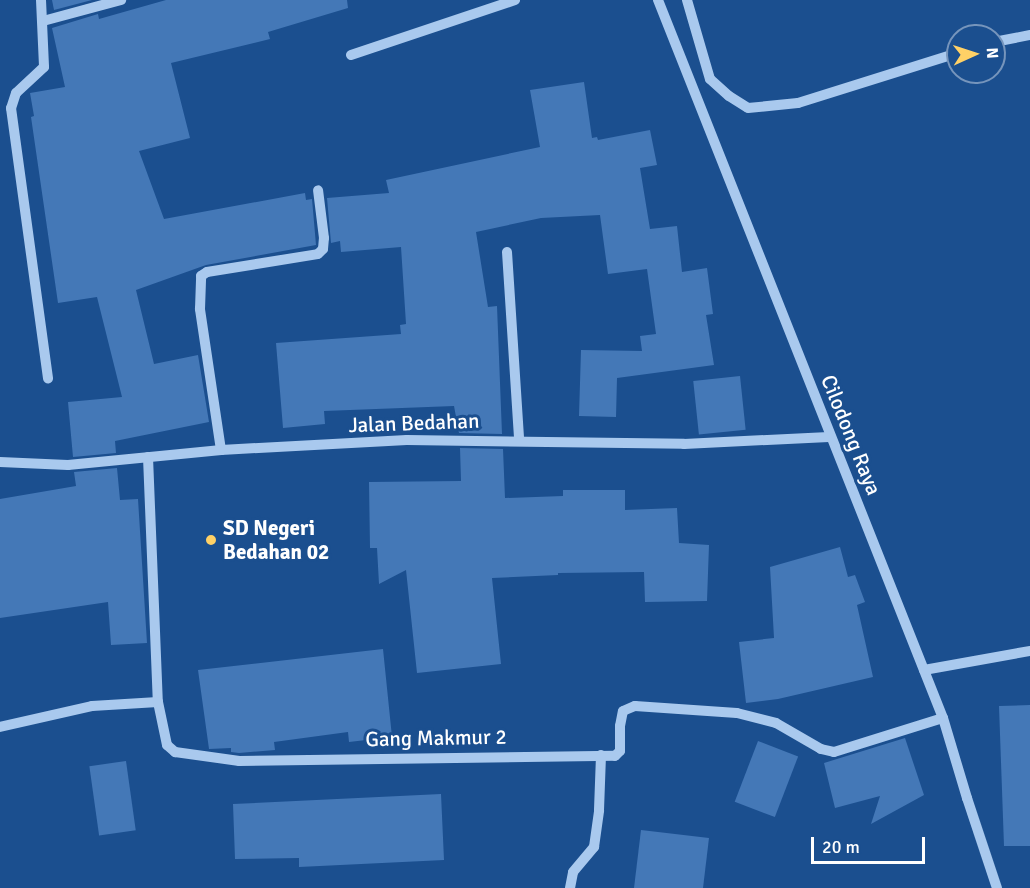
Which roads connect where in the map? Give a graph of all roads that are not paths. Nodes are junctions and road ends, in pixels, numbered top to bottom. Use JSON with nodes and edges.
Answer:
{"nodes":[{"id":1,"x":41,"y":0,"type":"edge"},
{"id":2,"x":121,"y":0,"type":"edge"},
{"id":3,"x":515,"y":0,"type":"edge"},
{"id":4,"x":658,"y":0,"type":"edge"},
{"id":5,"x":687,"y":0,"type":"edge"},
{"id":6,"x":43,"y":21,"type":"junction"},
{"id":7,"x":1030,"y":35,"type":"edge"},
{"id":8,"x":1006,"y":40,"type":"edge"},
{"id":9,"x":351,"y":55,"type":"dead end"},
{"id":10,"x":946,"y":57,"type":"edge"},
{"id":11,"x":318,"y":190,"type":"dead end"},
{"id":12,"x":507,"y":252,"type":"dead end"},
{"id":13,"x":48,"y":378,"type":"dead end"},
{"id":14,"x":830,"y":437,"type":"junction"},
{"id":15,"x":519,"y":440,"type":"junction"},
{"id":16,"x":221,"y":450,"type":"junction"},
{"id":17,"x":148,"y":457,"type":"junction"},
{"id":18,"x":0,"y":462,"type":"edge"},
{"id":19,"x":1030,"y":651,"type":"edge"},
{"id":20,"x":924,"y":670,"type":"junction"},
{"id":21,"x":158,"y":702,"type":"junction"},
{"id":22,"x":944,"y":718,"type":"junction"},
{"id":23,"x":0,"y":727,"type":"edge"},
{"id":24,"x":601,"y":755,"type":"junction"},
{"id":25,"x":570,"y":888,"type":"edge"},
{"id":26,"x":998,"y":888,"type":"edge"}],
"edges":[{"from":1,"to":6,"type":"street"},
{"from":2,"to":6,"type":"street"},
{"from":3,"to":9,"type":"street"},
{"from":4,"to":14,"type":"street","name":"Cilodong Raya"},
{"from":5,"to":10,"type":"street"},
{"from":6,"to":13,"type":"street"},
{"from":7,"to":8,"type":"street"},
{"from":11,"to":16,"type":"street"},
{"from":12,"to":15,"type":"street"},
{"from":14,"to":15,"type":"street","name":"Jalan Bedahan"},
{"from":14,"to":20,"type":"street","name":"Cilodong Raya"},
{"from":15,"to":16,"type":"street","name":"Jalan Bedahan"},
{"from":16,"to":17,"type":"street","name":"Jalan Bedahan"},
{"from":17,"to":18,"type":"street","name":"Jalan Bedahan"},
{"from":17,"to":21,"type":"street","name":"Gang Makmur 2"},
{"from":19,"to":20,"type":"street"},
{"from":20,"to":22,"type":"street","name":"Cilodong Raya"},
{"from":21,"to":23,"type":"street"},
{"from":21,"to":24,"type":"street","name":"Gang Makmur 2"},
{"from":22,"to":24,"type":"street"},
{"from":22,"to":26,"type":"street","name":"Cilodong Raya"},
{"from":24,"to":25,"type":"street"}]}
